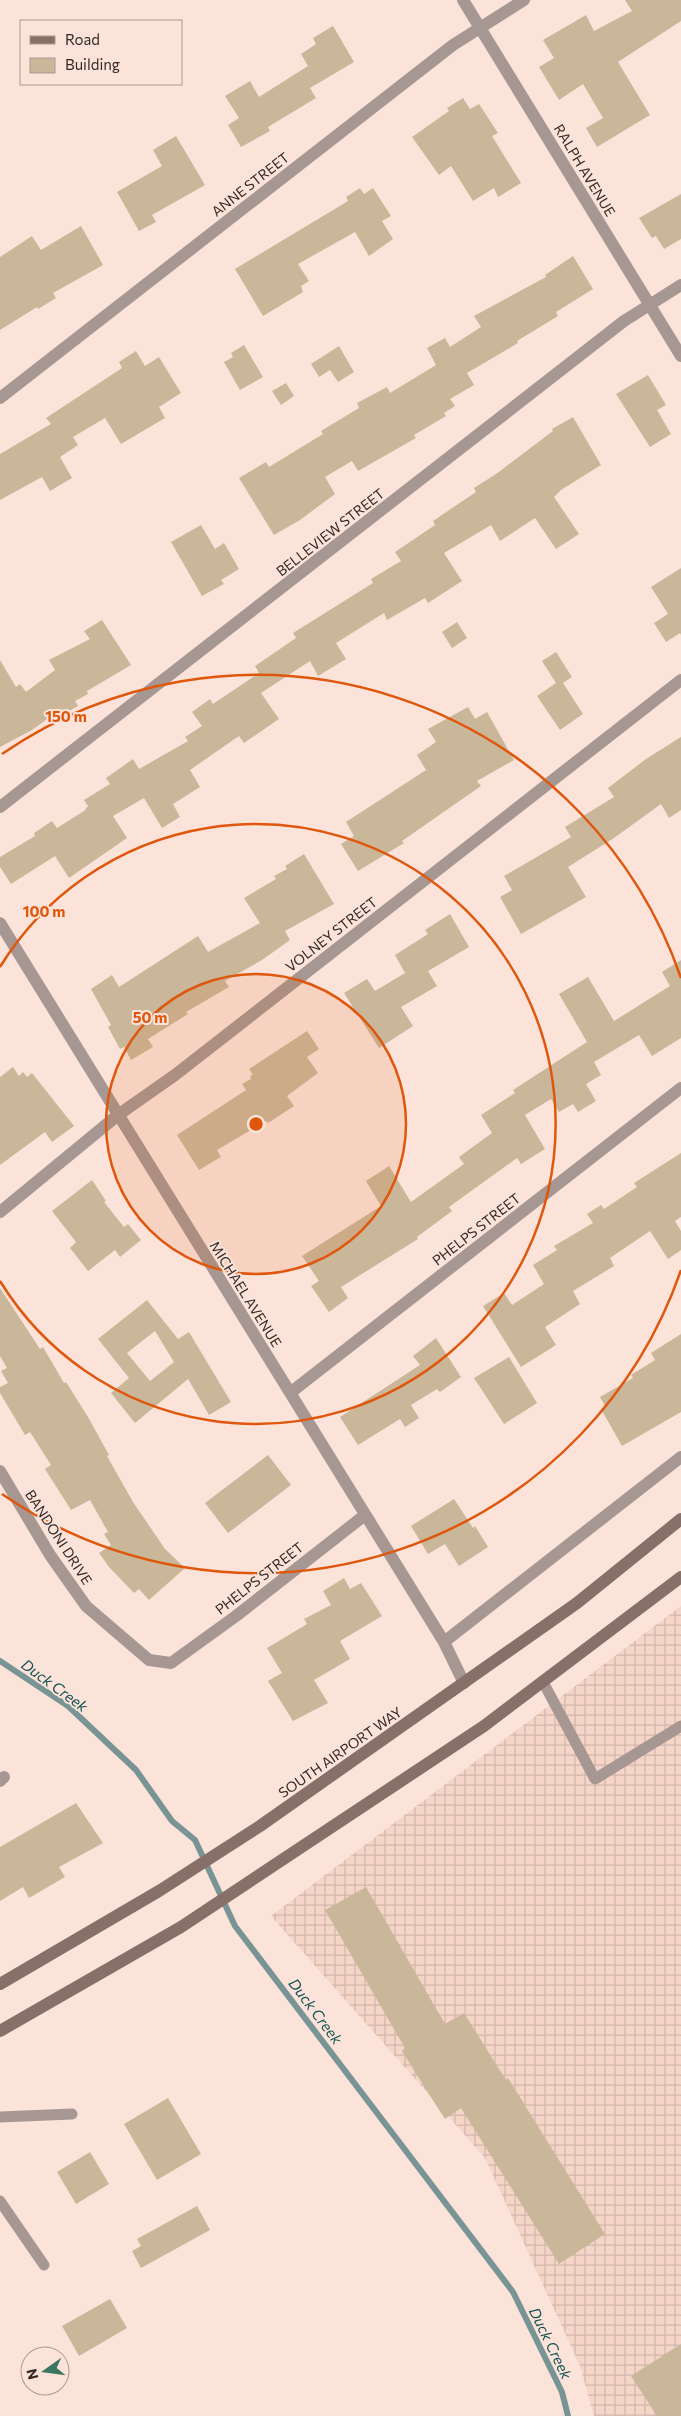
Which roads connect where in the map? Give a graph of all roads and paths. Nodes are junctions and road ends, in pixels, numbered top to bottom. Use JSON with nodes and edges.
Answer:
{"nodes":[{"id":1,"x":463,"y":0,"type":"edge"},
{"id":2,"x":524,"y":0,"type":"edge"},
{"id":3,"x":480,"y":27,"type":"junction"},
{"id":4,"x":681,"y":285,"type":"edge"},
{"id":5,"x":649,"y":305,"type":"junction"},
{"id":6,"x":681,"y":356,"type":"edge"},
{"id":7,"x":0,"y":398,"type":"edge"},
{"id":8,"x":681,"y":680,"type":"edge"},
{"id":9,"x":0,"y":808,"type":"edge"},
{"id":10,"x":0,"y":923,"type":"edge"},
{"id":11,"x":681,"y":1088,"type":"edge"},
{"id":12,"x":118,"y":1115,"type":"junction"},
{"id":13,"x":0,"y":1212,"type":"edge"},
{"id":14,"x":290,"y":1393,"type":"junction"},
{"id":15,"x":681,"y":1457,"type":"edge"},
{"id":16,"x":0,"y":1471,"type":"edge"},
{"id":17,"x":365,"y":1515,"type":"junction"},
{"id":18,"x":681,"y":1519,"type":"edge"},
{"id":19,"x":681,"y":1577,"type":"edge"},
{"id":20,"x":444,"y":1642,"type":"junction"},
{"id":21,"x":171,"y":1663,"type":"joint"},
{"id":22,"x":542,"y":1682,"type":"junction"},
{"id":23,"x":464,"y":1683,"type":"junction"},
{"id":24,"x":681,"y":1726,"type":"edge"},
{"id":25,"x":0,"y":1984,"type":"edge"},
{"id":26,"x":0,"y":2031,"type":"edge"},
{"id":27,"x":72,"y":2114,"type":"dead end"},
{"id":28,"x":0,"y":2117,"type":"edge"},
{"id":29,"x":0,"y":2201,"type":"edge"},
{"id":30,"x":44,"y":2265,"type":"dead end"}],
"edges":[{"from":1,"to":3,"type":"street","name":"RALPH AVENUE"},
{"from":2,"to":3,"type":"street","name":"ANNE STREET"},
{"from":3,"to":5,"type":"street","name":"RALPH AVENUE"},
{"from":3,"to":7,"type":"street","name":"ANNE STREET"},
{"from":4,"to":5,"type":"street","name":"BELLEVIEW STREET"},
{"from":5,"to":6,"type":"street","name":"RALPH AVENUE"},
{"from":5,"to":9,"type":"street","name":"BELLEVIEW STREET"},
{"from":8,"to":12,"type":"street","name":"VOLNEY STREET"},
{"from":10,"to":12,"type":"street","name":"MICHAEL AVENUE"},
{"from":11,"to":14,"type":"street","name":"PHELPS STREET"},
{"from":12,"to":13,"type":"street","name":"VOLNEY STREET"},
{"from":12,"to":14,"type":"street","name":"MICHAEL AVENUE"},
{"from":14,"to":17,"type":"street","name":"MICHAEL AVENUE"},
{"from":15,"to":20,"type":"street"},
{"from":16,"to":21,"type":"street","name":"BANDONI DRIVE"},
{"from":17,"to":20,"type":"street","name":"MICHAEL AVENUE"},
{"from":17,"to":21,"type":"street","name":"PHELPS STREET"},
{"from":18,"to":23,"type":"main road","name":"SOUTH AIRPORT WAY"},
{"from":19,"to":22,"type":"main road"},
{"from":20,"to":23,"type":"street","name":"MICHAEL AVENUE"},
{"from":22,"to":24,"type":"lane"},
{"from":22,"to":26,"type":"main road"},
{"from":23,"to":25,"type":"main road","name":"SOUTH AIRPORT WAY"},
{"from":27,"to":28,"type":"lane"},
{"from":29,"to":30,"type":"lane"}]}
